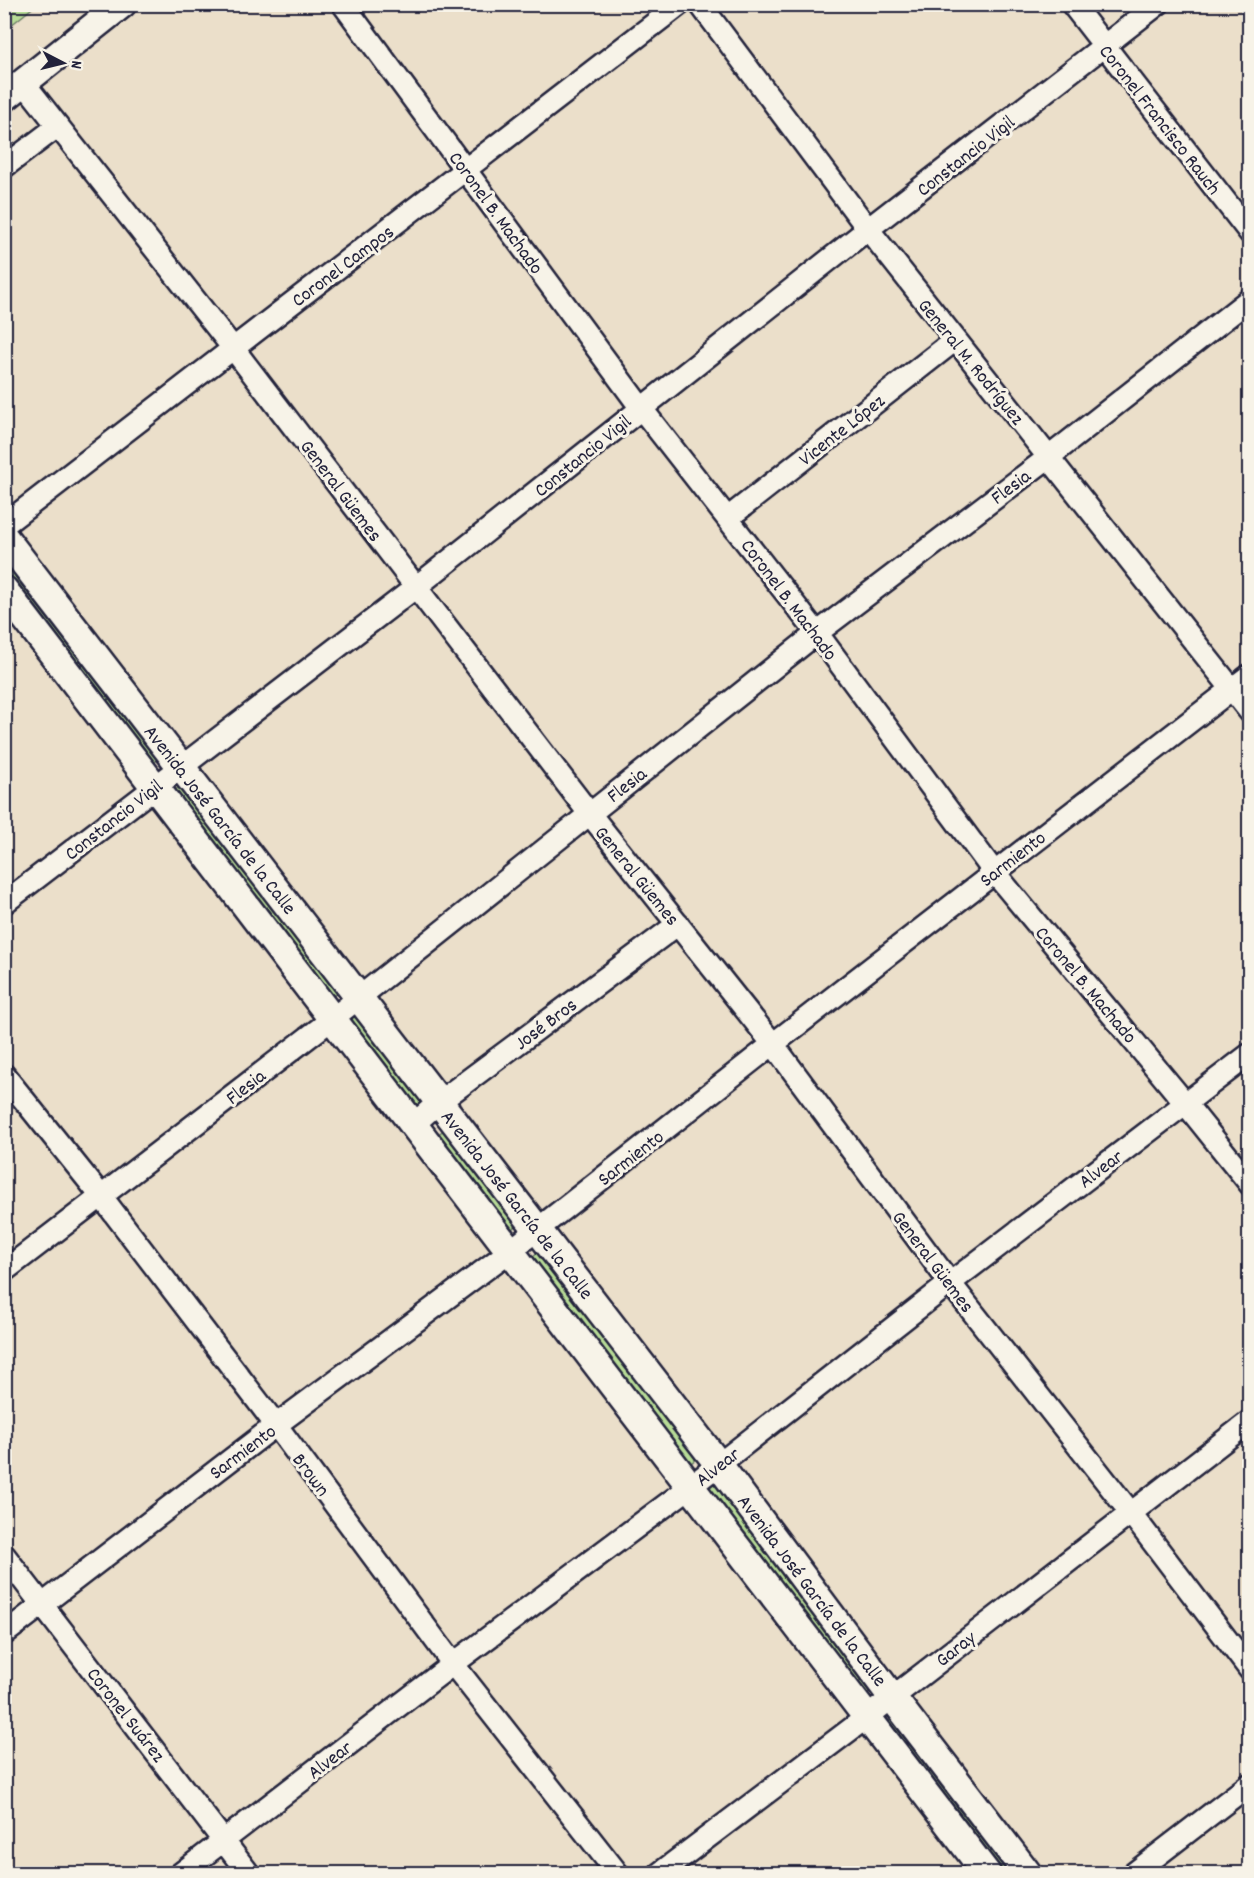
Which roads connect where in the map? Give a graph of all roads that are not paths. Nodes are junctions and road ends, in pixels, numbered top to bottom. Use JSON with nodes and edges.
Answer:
{"nodes":[{"id":1,"x":122,"y":4,"type":"edge"},
{"id":2,"x":343,"y":4,"type":"edge"},
{"id":3,"x":680,"y":4,"type":"edge"},
{"id":4,"x":700,"y":4,"type":"edge"},
{"id":5,"x":1072,"y":4,"type":"edge"},
{"id":6,"x":1158,"y":4,"type":"edge"},
{"id":7,"x":1104,"y":46,"type":"junction"},
{"id":8,"x":14,"y":90,"type":"edge"},
{"id":9,"x":58,"y":126,"type":"junction"},
{"id":10,"x":4,"y":167,"type":"edge"},
{"id":11,"x":466,"y":171,"type":"junction"},
{"id":12,"x":868,"y":229,"type":"junction"},
{"id":13,"x":1250,"y":232,"type":"edge"},
{"id":14,"x":1250,"y":299,"type":"edge"},
{"id":15,"x":955,"y":340,"type":"junction"},
{"id":16,"x":233,"y":348,"type":"junction"},
{"id":17,"x":641,"y":408,"type":"junction"},
{"id":18,"x":1049,"y":457,"type":"junction"},
{"id":19,"x":728,"y":518,"type":"junction"},
{"id":20,"x":4,"y":525,"type":"edge"},
{"id":21,"x":4,"y":537,"type":"edge"},
{"id":22,"x":416,"y":587,"type":"junction"},
{"id":23,"x":4,"y":590,"type":"edge"},
{"id":24,"x":817,"y":633,"type":"junction"},
{"id":25,"x":1250,"y":675,"type":"edge"},
{"id":26,"x":1231,"y":688,"type":"junction"},
{"id":27,"x":1250,"y":712,"type":"edge"},
{"id":28,"x":181,"y":767,"type":"junction"},
{"id":29,"x":155,"y":787,"type":"junction"},
{"id":30,"x":589,"y":813,"type":"junction"},
{"id":31,"x":994,"y":872,"type":"junction"},
{"id":32,"x":4,"y":903,"type":"edge"},
{"id":33,"x":678,"y":924,"type":"junction"},
{"id":34,"x":359,"y":997,"type":"junction"},
{"id":35,"x":332,"y":1019,"type":"junction"},
{"id":36,"x":773,"y":1044,"type":"junction"},
{"id":37,"x":1250,"y":1054,"type":"edge"},
{"id":38,"x":4,"y":1075,"type":"edge"},
{"id":39,"x":439,"y":1102,"type":"junction"},
{"id":40,"x":1185,"y":1103,"type":"junction"},
{"id":41,"x":414,"y":1124,"type":"junction"},
{"id":42,"x":1250,"y":1184,"type":"edge"},
{"id":43,"x":101,"y":1196,"type":"junction"},
{"id":44,"x":538,"y":1230,"type":"junction"},
{"id":45,"x":510,"y":1251,"type":"junction"},
{"id":46,"x":4,"y":1271,"type":"edge"},
{"id":47,"x":950,"y":1283,"type":"junction"},
{"id":48,"x":1250,"y":1421,"type":"edge"},
{"id":49,"x":276,"y":1425,"type":"junction"},
{"id":50,"x":719,"y":1465,"type":"junction"},
{"id":51,"x":690,"y":1487,"type":"junction"},
{"id":52,"x":1130,"y":1512,"type":"junction"},
{"id":53,"x":4,"y":1555,"type":"edge"},
{"id":54,"x":42,"y":1605,"type":"junction"},
{"id":55,"x":4,"y":1634,"type":"edge"},
{"id":56,"x":453,"y":1664,"type":"junction"},
{"id":57,"x":1250,"y":1670,"type":"edge"},
{"id":58,"x":892,"y":1697,"type":"junction"},
{"id":59,"x":867,"y":1717,"type":"junction"},
{"id":60,"x":1250,"y":1784,"type":"edge"},
{"id":61,"x":224,"y":1840,"type":"junction"},
{"id":62,"x":180,"y":1874,"type":"edge"},
{"id":63,"x":249,"y":1874,"type":"edge"},
{"id":64,"x":618,"y":1874,"type":"edge"},
{"id":65,"x":660,"y":1874,"type":"edge"},
{"id":66,"x":987,"y":1874,"type":"edge"},
{"id":67,"x":1028,"y":1874,"type":"edge"},
{"id":68,"x":1132,"y":1874,"type":"edge"}],
"edges":[{"from":1,"to":8,"type":"main road"},
{"from":2,"to":11,"type":"street","name":"Coronel B. Machado"},
{"from":3,"to":11,"type":"street","name":"Coronel Campos"},
{"from":4,"to":12,"type":"street","name":"General M. Rodríguez"},
{"from":5,"to":7,"type":"street","name":"Coronel Francisco Rauch"},
{"from":6,"to":7,"type":"street","name":"Constancio Vigil"},
{"from":7,"to":12,"type":"street","name":"Constancio Vigil"},
{"from":7,"to":13,"type":"street","name":"Coronel Francisco Rauch"},
{"from":8,"to":9,"type":"street","name":"General Güemes"},
{"from":9,"to":10,"type":"street"},
{"from":9,"to":16,"type":"street","name":"General Güemes"},
{"from":11,"to":16,"type":"street","name":"Coronel Campos"},
{"from":11,"to":17,"type":"street","name":"Coronel B. Machado"},
{"from":12,"to":15,"type":"street","name":"General M. Rodríguez"},
{"from":12,"to":17,"type":"street","name":"Constancio Vigil"},
{"from":14,"to":18,"type":"street","name":"Flesia"},
{"from":15,"to":18,"type":"street","name":"General M. Rodríguez"},
{"from":15,"to":19,"type":"street","name":"Vicente López"},
{"from":16,"to":20,"type":"street","name":"Coronel Campos"},
{"from":16,"to":22,"type":"street","name":"General Güemes"},
{"from":17,"to":19,"type":"street","name":"Coronel B. Machado"},
{"from":17,"to":22,"type":"street","name":"Constancio Vigil"},
{"from":18,"to":24,"type":"street","name":"Flesia"},
{"from":18,"to":26,"type":"street","name":"General M. Rodríguez"},
{"from":19,"to":24,"type":"street","name":"Coronel B. Machado"},
{"from":21,"to":28,"type":"main road","name":"Avenida José García de la Calle"},
{"from":22,"to":28,"type":"street","name":"Constancio Vigil"},
{"from":22,"to":30,"type":"street","name":"General Güemes"},
{"from":23,"to":29,"type":"main road","name":"Avenida José García de la Calle"},
{"from":24,"to":30,"type":"street","name":"Flesia"},
{"from":24,"to":31,"type":"street","name":"Coronel B. Machado"},
{"from":25,"to":26,"type":"street","name":"Sarmiento"},
{"from":26,"to":27,"type":"street","name":"General M. Rodríguez"},
{"from":26,"to":31,"type":"street","name":"Sarmiento"},
{"from":28,"to":29,"type":"street","name":"Constancio Vigil"},
{"from":28,"to":34,"type":"main road","name":"Avenida José García de la Calle"},
{"from":29,"to":32,"type":"street","name":"Constancio Vigil"},
{"from":29,"to":35,"type":"main road","name":"Avenida José García de la Calle"},
{"from":30,"to":33,"type":"street","name":"General Güemes"},
{"from":30,"to":34,"type":"street","name":"Flesia"},
{"from":31,"to":36,"type":"street","name":"Sarmiento"},
{"from":31,"to":40,"type":"street","name":"Coronel B. Machado"},
{"from":33,"to":36,"type":"street","name":"General Güemes"},
{"from":33,"to":39,"type":"street","name":"José Bros"},
{"from":34,"to":35,"type":"street","name":"Flesia"},
{"from":34,"to":39,"type":"main road","name":"Avenida José García de la Calle"},
{"from":35,"to":41,"type":"main road","name":"Avenida José García de la Calle"},
{"from":35,"to":43,"type":"street","name":"Flesia"},
{"from":36,"to":44,"type":"street","name":"Sarmiento"},
{"from":36,"to":47,"type":"street","name":"General Güemes"},
{"from":37,"to":40,"type":"street","name":"Alvear"},
{"from":38,"to":43,"type":"street","name":"Brown"},
{"from":39,"to":41,"type":"street","name":"José Bros"},
{"from":39,"to":44,"type":"main road","name":"Avenida José García de la Calle"},
{"from":40,"to":42,"type":"street","name":"Coronel B. Machado"},
{"from":40,"to":47,"type":"street","name":"Alvear"},
{"from":41,"to":45,"type":"main road","name":"Avenida José García de la Calle"},
{"from":43,"to":46,"type":"street","name":"Flesia"},
{"from":43,"to":49,"type":"street","name":"Brown"},
{"from":44,"to":45,"type":"street","name":"Sarmiento"},
{"from":44,"to":50,"type":"main road","name":"Avenida José García de la Calle"},
{"from":45,"to":49,"type":"street","name":"Sarmiento"},
{"from":45,"to":51,"type":"main road","name":"Avenida José García de la Calle"},
{"from":47,"to":50,"type":"street","name":"Alvear"},
{"from":47,"to":52,"type":"street","name":"General Güemes"},
{"from":48,"to":52,"type":"street","name":"Garay"},
{"from":49,"to":54,"type":"street","name":"Sarmiento"},
{"from":49,"to":56,"type":"street","name":"Brown"},
{"from":50,"to":51,"type":"street","name":"Alvear"},
{"from":50,"to":58,"type":"main road","name":"Avenida José García de la Calle"},
{"from":51,"to":56,"type":"street","name":"Alvear"},
{"from":51,"to":59,"type":"main road","name":"Avenida José García de la Calle"},
{"from":52,"to":57,"type":"street","name":"General Güemes"},
{"from":52,"to":58,"type":"street","name":"Garay"},
{"from":53,"to":54,"type":"street","name":"Coronel Suárez"},
{"from":54,"to":55,"type":"street","name":"Sarmiento"},
{"from":54,"to":61,"type":"street","name":"Coronel Suárez"},
{"from":56,"to":61,"type":"street","name":"Alvear"},
{"from":56,"to":64,"type":"street","name":"Brown"},
{"from":58,"to":59,"type":"street","name":"Garay"},
{"from":58,"to":67,"type":"main road","name":"Avenida José García de la Calle"},
{"from":59,"to":65,"type":"street","name":"Garay"},
{"from":59,"to":66,"type":"main road","name":"Avenida José García de la Calle"},
{"from":60,"to":68,"type":"street"},
{"from":61,"to":62,"type":"street","name":"Alvear"},
{"from":61,"to":63,"type":"street","name":"Coronel Suárez"}]}
